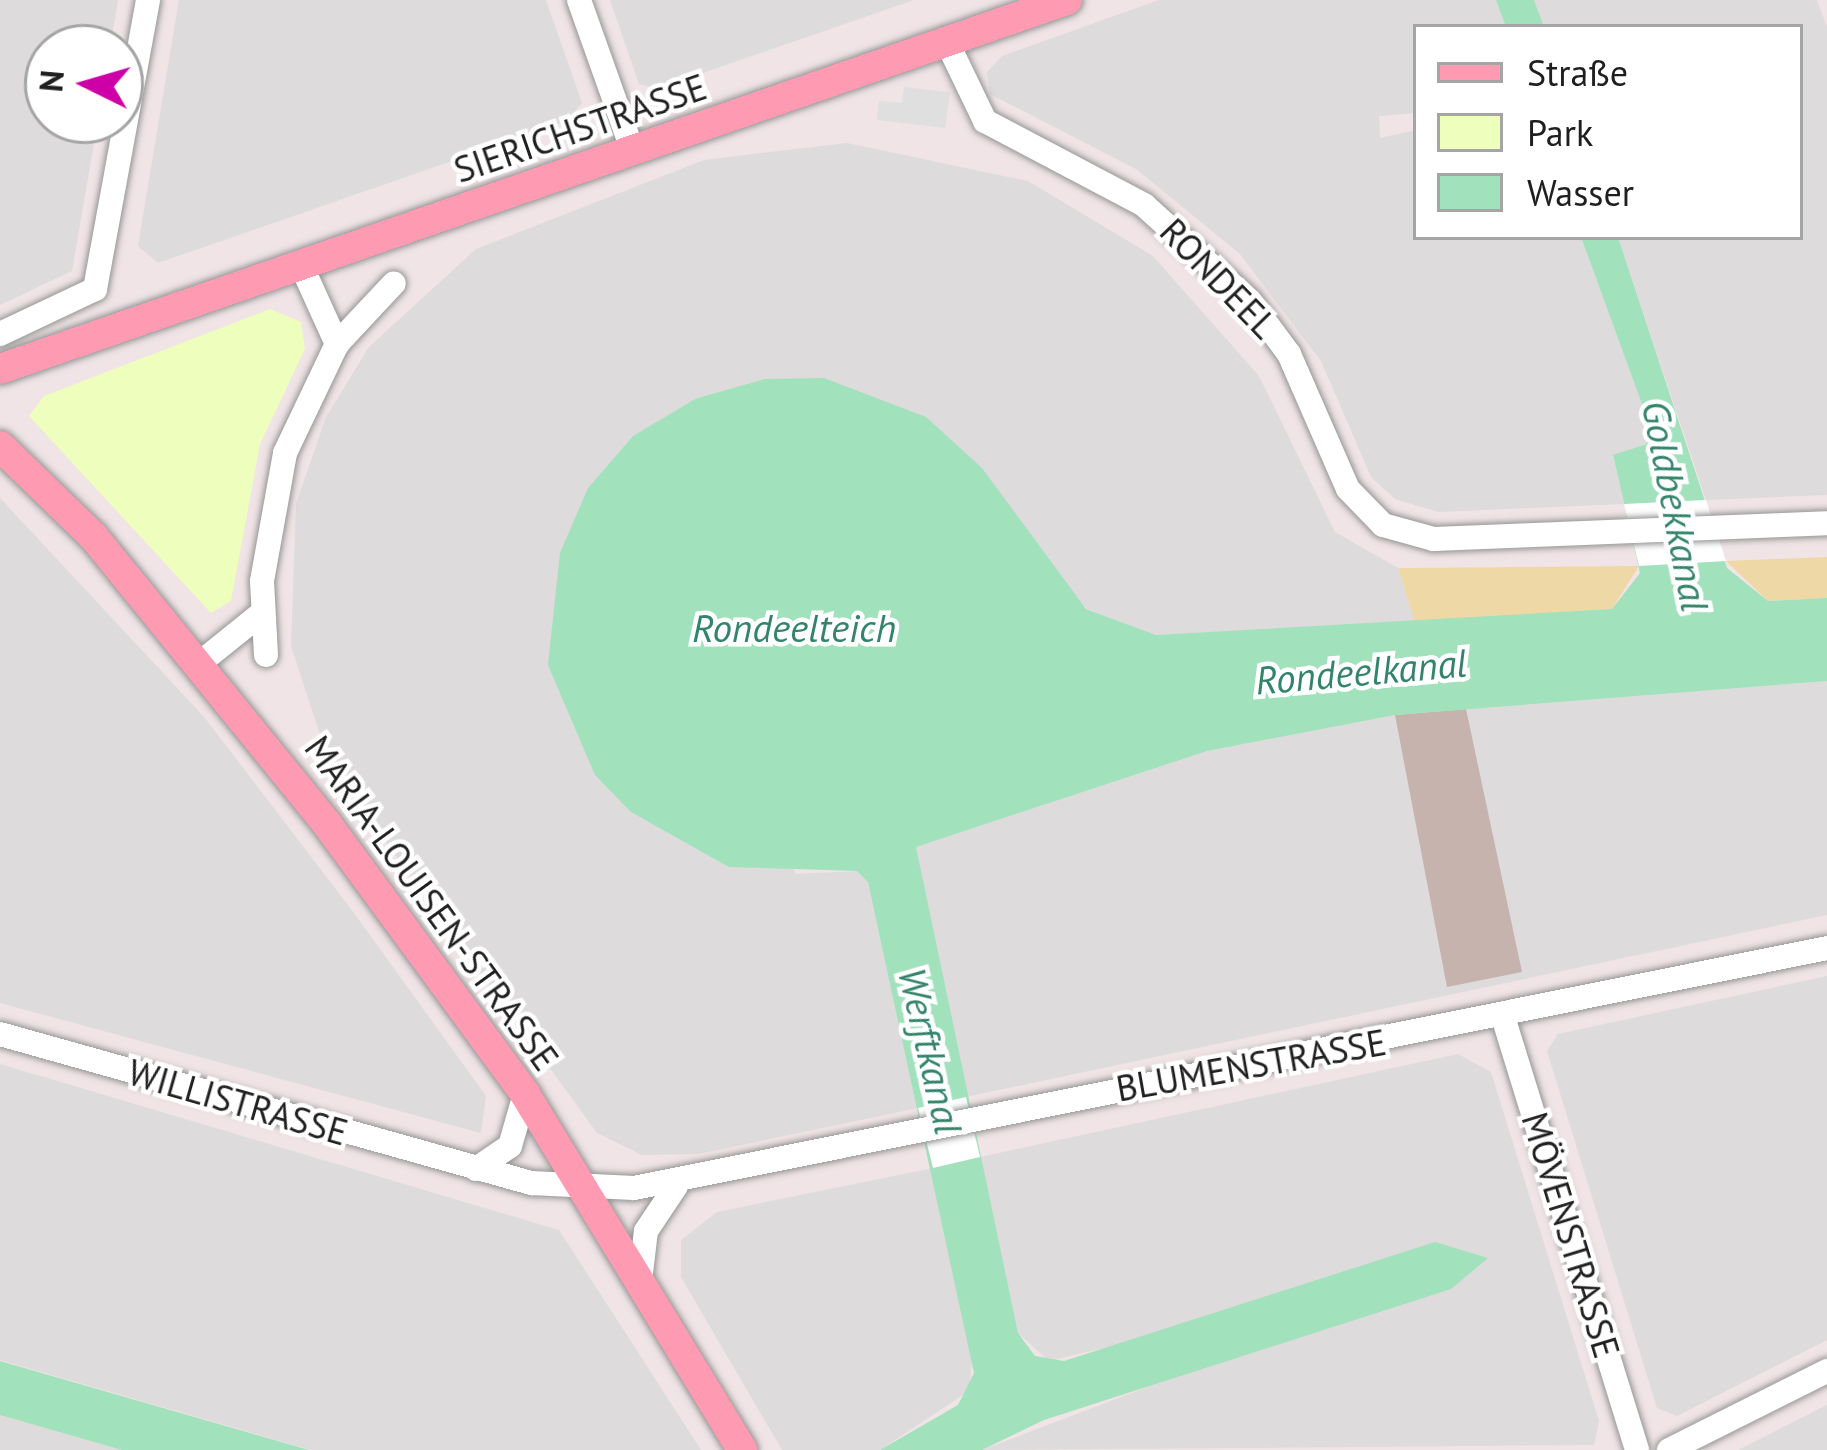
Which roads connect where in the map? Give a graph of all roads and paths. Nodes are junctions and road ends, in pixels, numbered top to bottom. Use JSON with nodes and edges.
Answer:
{"nodes":[{"id":1,"x":148,"y":0,"type":"edge"},
{"id":2,"x":579,"y":0,"type":"edge"},
{"id":3,"x":1067,"y":0,"type":"edge"},
{"id":4,"x":947,"y":42,"type":"junction"},
{"id":5,"x":633,"y":152,"type":"junction"},
{"id":6,"x":302,"y":267,"type":"junction"},
{"id":7,"x":394,"y":283,"type":"dead end"},
{"id":8,"x":64,"y":311,"type":"junction"},
{"id":9,"x":119,"y":332,"type":"junction"},
{"id":10,"x":0,"y":334,"type":"edge"},
{"id":11,"x":338,"y":344,"type":"junction"},
{"id":12,"x":0,"y":369,"type":"edge"},
{"id":13,"x":0,"y":446,"type":"edge"},
{"id":14,"x":1827,"y":523,"type":"edge"},
{"id":15,"x":262,"y":613,"type":"junction"},
{"id":16,"x":266,"y":655,"type":"dead end"},
{"id":17,"x":201,"y":662,"type":"junction"},
{"id":18,"x":1827,"y":948,"type":"edge"},
{"id":19,"x":1504,"y":1020,"type":"junction"},
{"id":20,"x":0,"y":1034,"type":"edge"},
{"id":21,"x":525,"y":1094,"type":"junction"},
{"id":22,"x":476,"y":1169,"type":"junction"},
{"id":23,"x":676,"y":1186,"type":"junction"},
{"id":24,"x":583,"y":1188,"type":"junction"},
{"id":25,"x":640,"y":1281,"type":"junction"},
{"id":26,"x":1827,"y":1371,"type":"edge"},
{"id":27,"x":742,"y":1450,"type":"edge"},
{"id":28,"x":1637,"y":1450,"type":"edge"},
{"id":29,"x":1670,"y":1450,"type":"edge"}],
"edges":[{"from":1,"to":8,"type":"street"},
{"from":2,"to":5,"type":"street"},
{"from":3,"to":4,"type":"main road","name":"SIERICHSTRASSE"},
{"from":4,"to":5,"type":"main road","name":"SIERICHSTRASSE"},
{"from":4,"to":14,"type":"street","name":"RONDEEL"},
{"from":5,"to":6,"type":"main road","name":"SIERICHSTRASSE"},
{"from":6,"to":9,"type":"main road","name":"SIERICHSTRASSE"},
{"from":6,"to":11,"type":"street"},
{"from":7,"to":11,"type":"street"},
{"from":8,"to":9,"type":"street"},
{"from":8,"to":10,"type":"street"},
{"from":9,"to":12,"type":"main road","name":"SIERICHSTRASSE"},
{"from":11,"to":15,"type":"street"},
{"from":13,"to":17,"type":"main road","name":"MARIA-LOUISEN-STRASSE"},
{"from":15,"to":16,"type":"street"},
{"from":15,"to":17,"type":"street"},
{"from":17,"to":21,"type":"main road","name":"MARIA-LOUISEN-STRASSE"},
{"from":18,"to":19,"type":"street","name":"BLUMENSTRASSE"},
{"from":19,"to":23,"type":"street","name":"BLUMENSTRASSE"},
{"from":19,"to":28,"type":"street","name":"MÖVENSTRASSE"},
{"from":20,"to":22,"type":"street","name":"WILLISTRASSE"},
{"from":21,"to":22,"type":"street"},
{"from":21,"to":24,"type":"main road","name":"MARIA-LOUISEN-STRASSE"},
{"from":22,"to":24,"type":"street","name":"WILLISTRASSE"},
{"from":23,"to":24,"type":"street","name":"BLUMENSTRASSE"},
{"from":23,"to":25,"type":"street"},
{"from":24,"to":25,"type":"main road","name":"MARIA-LOUISEN-STRASSE"},
{"from":25,"to":27,"type":"main road","name":"MARIA-LOUISEN-STRASSE"},
{"from":26,"to":29,"type":"street"}]}
